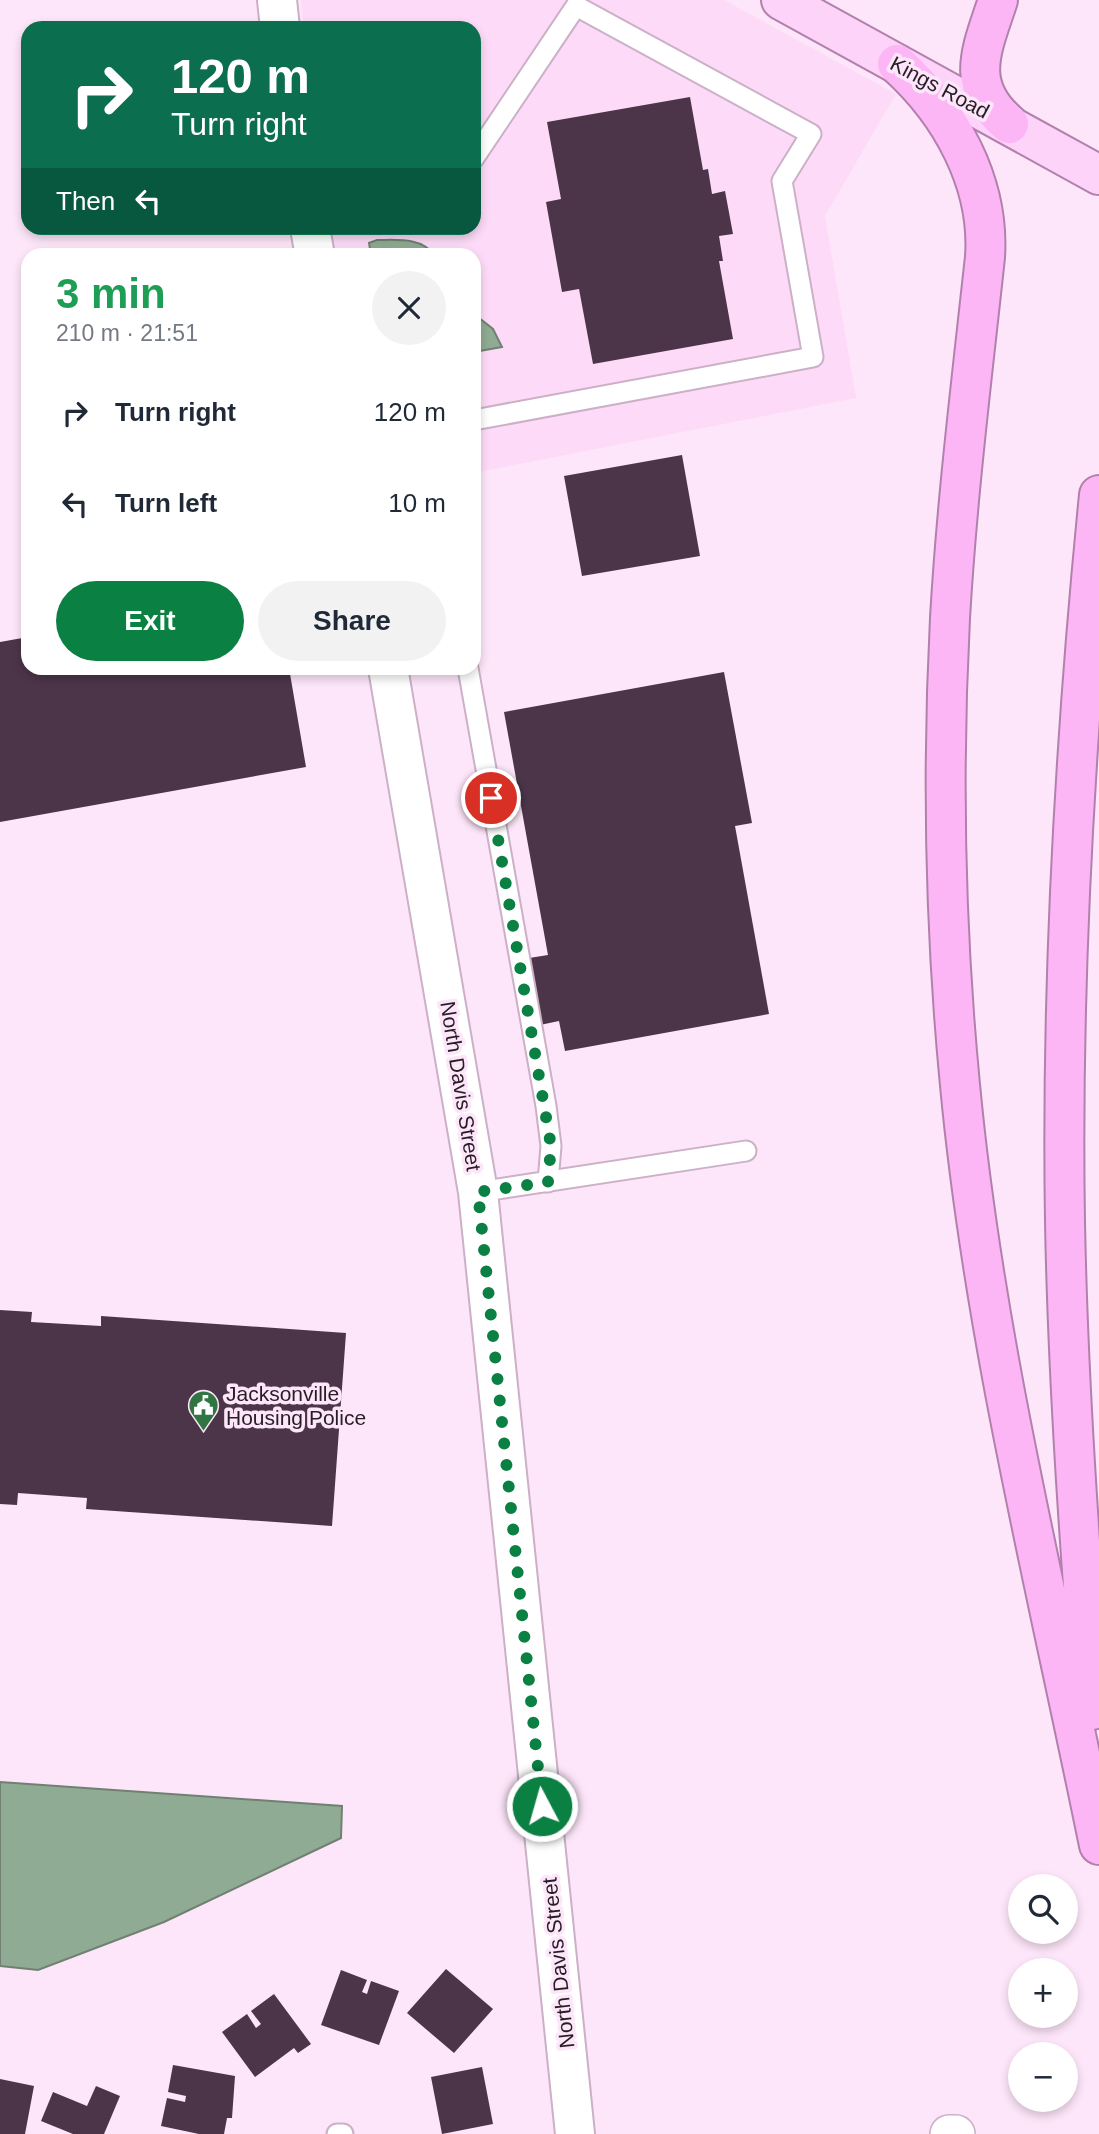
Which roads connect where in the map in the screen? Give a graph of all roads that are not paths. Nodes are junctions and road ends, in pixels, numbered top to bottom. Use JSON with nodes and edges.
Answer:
{"nodes":[{"id":1,"x":277,"y":0,"type":"edge"},
{"id":2,"x":781,"y":0,"type":"edge"},
{"id":3,"x":998,"y":0,"type":"edge"},
{"id":4,"x":279,"y":21,"type":"edge"},
{"id":5,"x":897,"y":64,"type":"junction"},
{"id":6,"x":1009,"y":124,"type":"junction"},
{"id":7,"x":481,"y":148,"type":"edge"},
{"id":8,"x":1099,"y":175,"type":"edge"},
{"id":9,"x":481,"y":419,"type":"edge"},
{"id":10,"x":1099,"y":495,"type":"edge"},
{"id":11,"x":389,"y":675,"type":"edge"},
{"id":12,"x":469,"y":675,"type":"edge"},
{"id":13,"x":747,"y":1151,"type":"dead end"},
{"id":14,"x":548,"y":1182,"type":"junction"},
{"id":15,"x":478,"y":1192,"type":"junction"},
{"id":16,"x":1099,"y":1767,"type":"edge"},
{"id":17,"x":1099,"y":1845,"type":"edge"},
{"id":18,"x":337,"y":2134,"type":"edge"},
{"id":19,"x":343,"y":2134,"type":"edge"},
{"id":20,"x":575,"y":2134,"type":"edge"},
{"id":21,"x":949,"y":2134,"type":"edge"},
{"id":22,"x":956,"y":2134,"type":"edge"}],
"edges":[{"from":1,"to":4,"type":"street"},
{"from":2,"to":5,"type":"main road","name":"Kings Road"},
{"from":3,"to":6,"type":"highway"},
{"from":5,"to":6,"type":"main road","name":"Kings Road"},
{"from":5,"to":17,"type":"highway"},
{"from":6,"to":8,"type":"main road","name":"Kings Road"},
{"from":7,"to":9,"type":"lane"},
{"from":10,"to":16,"type":"highway"},
{"from":11,"to":15,"type":"street","name":"North Davis Street"},
{"from":12,"to":14,"type":"lane"},
{"from":13,"to":14,"type":"lane"},
{"from":14,"to":15,"type":"lane"},
{"from":15,"to":20,"type":"street","name":"North Davis Street"},
{"from":18,"to":19,"type":"lane"},
{"from":21,"to":22,"type":"street"}]}
